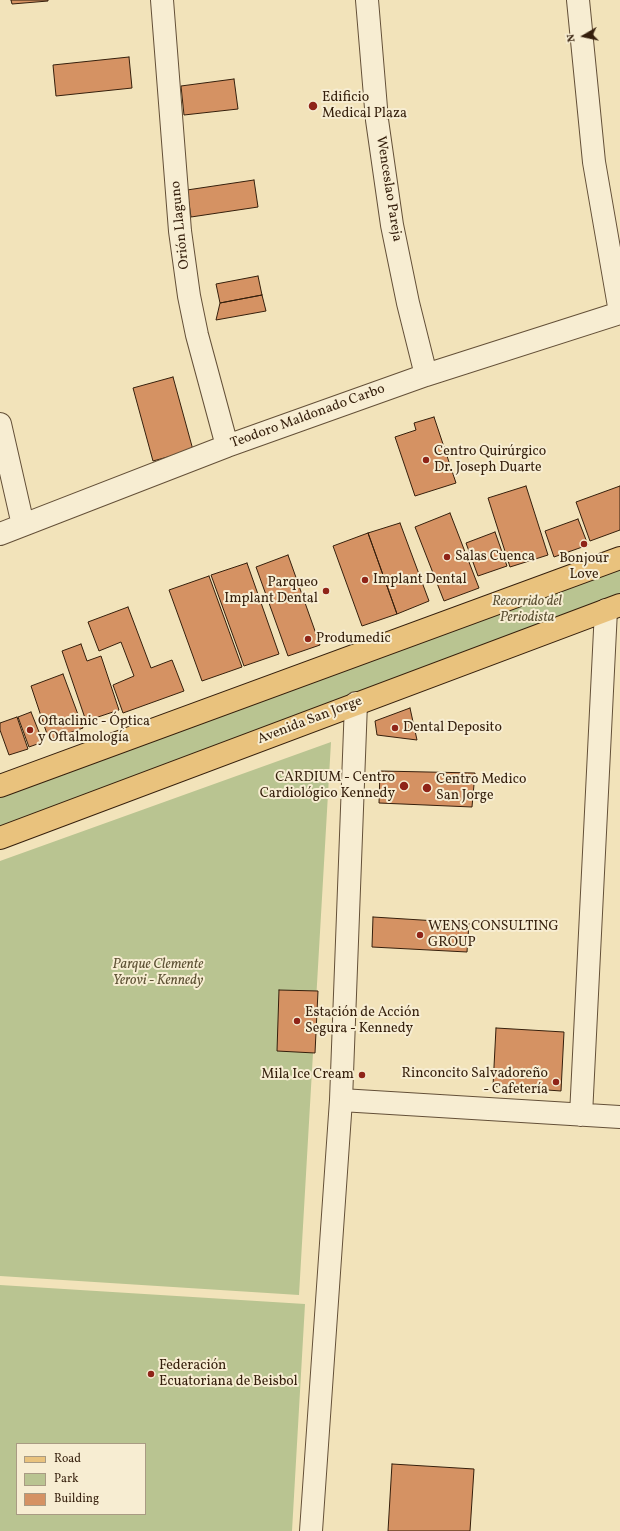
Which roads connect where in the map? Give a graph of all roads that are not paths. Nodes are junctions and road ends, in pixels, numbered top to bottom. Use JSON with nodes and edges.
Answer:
{"nodes":[{"id":1,"x":162,"y":0,"type":"edge"},
{"id":2,"x":367,"y":0,"type":"edge"},
{"id":3,"x":578,"y":0,"type":"edge"},
{"id":4,"x":620,"y":313,"type":"edge"},
{"id":5,"x":426,"y":374,"type":"junction"},
{"id":6,"x":0,"y":424,"type":"edge"},
{"id":7,"x":227,"y":446,"type":"junction"},
{"id":8,"x":23,"y":525,"type":"junction"},
{"id":9,"x":0,"y":534,"type":"edge"},
{"id":10,"x":620,"y":558,"type":"edge"},
{"id":11,"x":613,"y":608,"type":"edge"},
{"id":12,"x":356,"y":703,"type":"junction"},
{"id":13,"x":0,"y":786,"type":"edge"},
{"id":14,"x":0,"y":838,"type":"edge"},
{"id":15,"x":341,"y":1100,"type":"junction"},
{"id":16,"x":581,"y":1115,"type":"junction"},
{"id":17,"x":620,"y":1117,"type":"edge"},
{"id":18,"x":311,"y":1531,"type":"edge"}],
"edges":[{"from":1,"to":7,"type":"street","name":"Orión Llaguno"},
{"from":2,"to":5,"type":"street","name":"Wenceslao Pareja"},
{"from":3,"to":4,"type":"street"},
{"from":4,"to":5,"type":"street","name":"Teodoro Maldonado Carbo"},
{"from":5,"to":7,"type":"street","name":"Teodoro Maldonado Carbo"},
{"from":6,"to":8,"type":"street"},
{"from":7,"to":8,"type":"street","name":"Teodoro Maldonado Carbo"},
{"from":8,"to":9,"type":"street","name":"Teodoro Maldonado Carbo"},
{"from":10,"to":13,"type":"main road"},
{"from":11,"to":12,"type":"main road","name":"Avenida San Jorge"},
{"from":11,"to":16,"type":"street"},
{"from":12,"to":14,"type":"main road","name":"Avenida San Jorge"},
{"from":12,"to":15,"type":"street"},
{"from":15,"to":16,"type":"street"},
{"from":15,"to":18,"type":"street"},
{"from":16,"to":17,"type":"street"}]}
